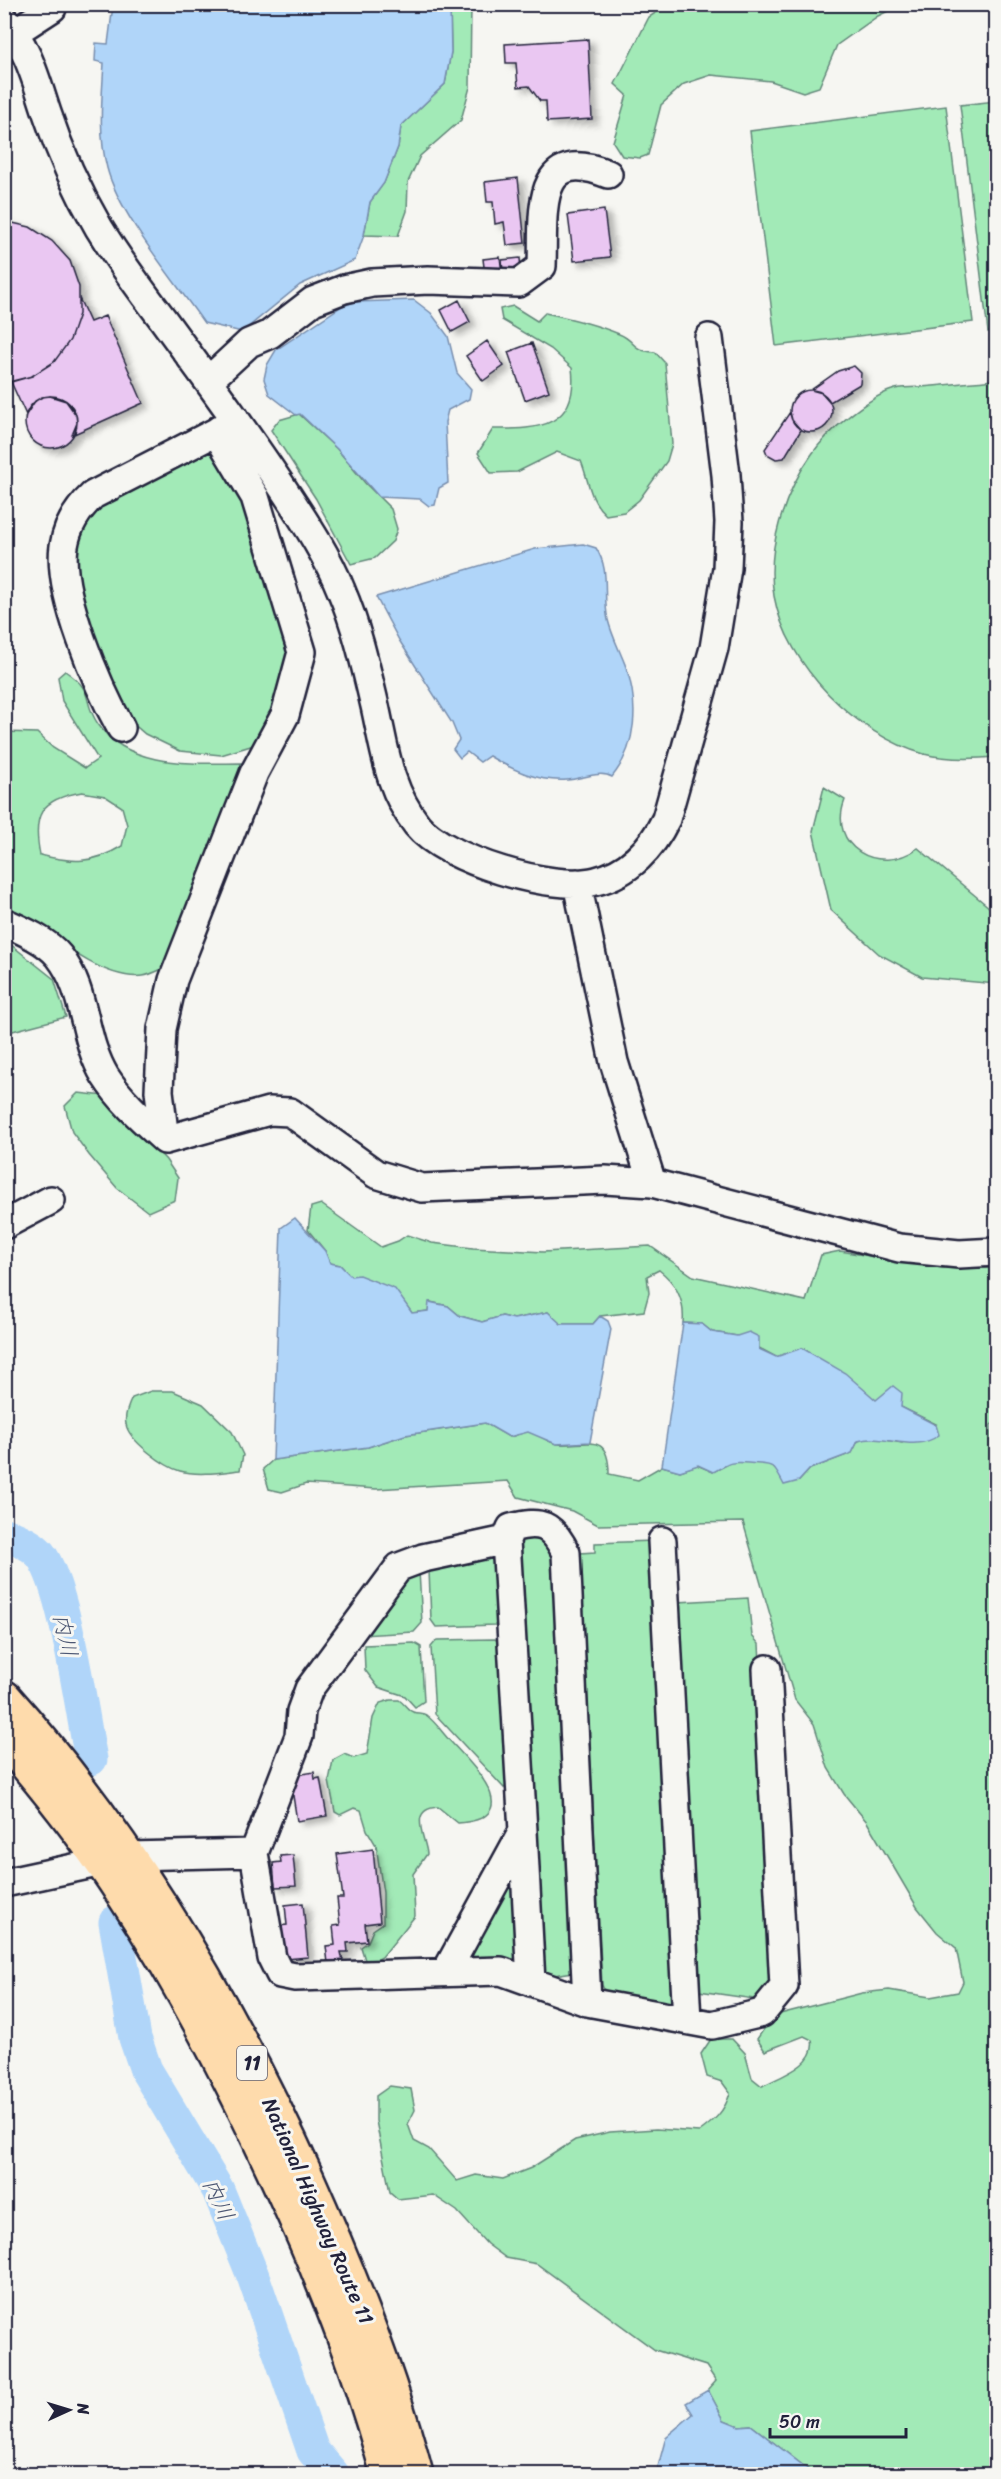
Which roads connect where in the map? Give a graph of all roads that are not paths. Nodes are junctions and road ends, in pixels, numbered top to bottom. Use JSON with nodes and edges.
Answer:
{"nodes":[{"id":1,"x":52,"y":4,"type":"edge"},
{"id":2,"x":10,"y":26,"type":"edge"},
{"id":3,"x":608,"y":174,"type":"dead end"},
{"id":4,"x":709,"y":338,"type":"dead end"},
{"id":5,"x":208,"y":381,"type":"junction"},
{"id":6,"x":225,"y":425,"type":"junction"},
{"id":7,"x":121,"y":728,"type":"dead end"},
{"id":8,"x":577,"y":883,"type":"junction"},
{"id":9,"x":4,"y":922,"type":"edge"},
{"id":10,"x":165,"y":1140,"type":"junction"},
{"id":11,"x":652,"y":1183,"type":"junction"},
{"id":12,"x":51,"y":1200,"type":"dead end"},
{"id":13,"x":4,"y":1225,"type":"edge"},
{"id":14,"x":996,"y":1252,"type":"edge"},
{"id":15,"x":506,"y":1540,"type":"junction"},
{"id":16,"x":662,"y":1541,"type":"dead end"},
{"id":17,"x":767,"y":1669,"type":"dead end"},
{"id":18,"x":4,"y":1697,"type":"edge"},
{"id":19,"x":4,"y":1737,"type":"edge"},
{"id":20,"x":523,"y":1831,"type":"junction"},
{"id":21,"x":254,"y":1853,"type":"junction"},
{"id":22,"x":116,"y":1859,"type":"junction"},
{"id":23,"x":4,"y":1883,"type":"edge"},
{"id":24,"x":446,"y":1972,"type":"junction"},
{"id":25,"x":531,"y":1982,"type":"junction"},
{"id":26,"x":587,"y":2002,"type":"junction"},
{"id":27,"x":687,"y":2020,"type":"junction"},
{"id":28,"x":388,"y":2475,"type":"edge"},
{"id":29,"x":416,"y":2475,"type":"edge"}],
"edges":[{"from":1,"to":2,"type":"street"},
{"from":2,"to":5,"type":"street"},
{"from":3,"to":5,"type":"street"},
{"from":4,"to":8,"type":"street"},
{"from":5,"to":6,"type":"street"},
{"from":6,"to":7,"type":"street"},
{"from":6,"to":8,"type":"street"},
{"from":6,"to":10,"type":"street"},
{"from":8,"to":11,"type":"street"},
{"from":9,"to":10,"type":"street"},
{"from":10,"to":11,"type":"street"},
{"from":11,"to":14,"type":"street"},
{"from":12,"to":13,"type":"street"},
{"from":15,"to":20,"type":"street"},
{"from":15,"to":21,"type":"street"},
{"from":15,"to":26,"type":"street"},
{"from":16,"to":27,"type":"street"},
{"from":17,"to":27,"type":"street"},
{"from":18,"to":22,"type":"highway","name":"National Highway Route 11","number":"11"},
{"from":19,"to":22,"type":"highway","name":"National Highway Route 11","number":"11"},
{"from":20,"to":24,"type":"street"},
{"from":20,"to":25,"type":"street"},
{"from":21,"to":22,"type":"street"},
{"from":21,"to":24,"type":"street"},
{"from":22,"to":23,"type":"street"},
{"from":22,"to":28,"type":"highway","name":"National Highway Route 11","number":"11"},
{"from":22,"to":29,"type":"highway","name":"National Highway Route 11","number":"11"},
{"from":24,"to":25,"type":"street"},
{"from":25,"to":26,"type":"street"},
{"from":26,"to":27,"type":"street"}]}
